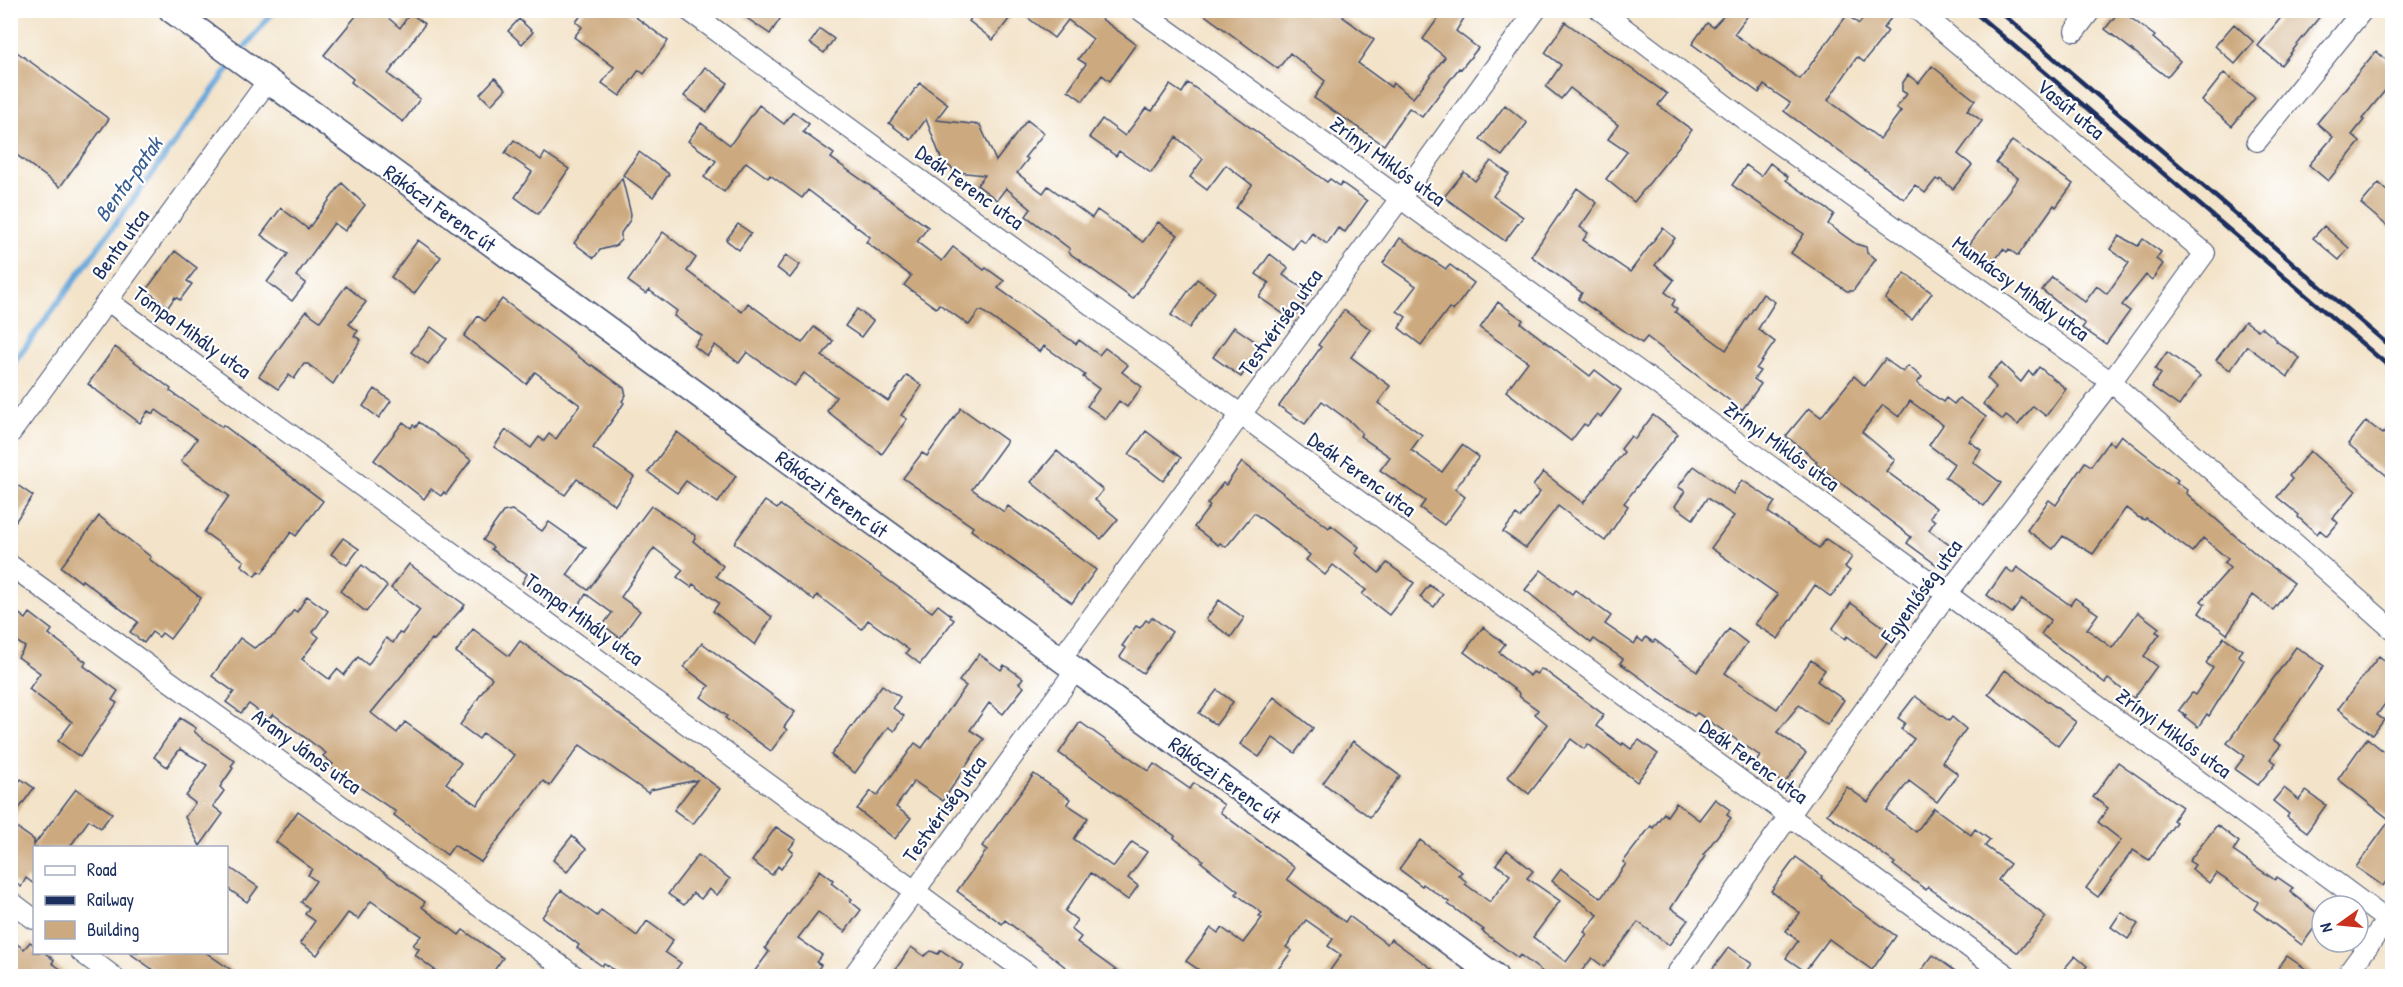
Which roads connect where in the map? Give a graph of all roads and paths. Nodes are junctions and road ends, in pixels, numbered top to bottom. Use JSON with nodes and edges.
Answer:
{"nodes":[{"id":1,"x":171,"y":10,"type":"edge"},
{"id":2,"x":688,"y":10,"type":"edge"},
{"id":3,"x":1140,"y":10,"type":"edge"},
{"id":4,"x":1536,"y":10,"type":"edge"},
{"id":5,"x":1600,"y":10,"type":"edge"},
{"id":6,"x":1918,"y":10,"type":"edge"},
{"id":7,"x":2091,"y":10,"type":"edge"},
{"id":8,"x":2362,"y":10,"type":"edge"},
{"id":9,"x":2074,"y":31,"type":"dead end"},
{"id":10,"x":267,"y":82,"type":"junction"},
{"id":11,"x":2257,"y":141,"type":"dead end"},
{"id":12,"x":1400,"y":200,"type":"junction"},
{"id":13,"x":2194,"y":243,"type":"joint"},
{"id":14,"x":108,"y":301,"type":"junction"},
{"id":15,"x":2111,"y":382,"type":"junction"},
{"id":16,"x":1242,"y":415,"type":"junction"},
{"id":17,"x":10,"y":434,"type":"edge"},
{"id":18,"x":10,"y":565,"type":"edge"},
{"id":19,"x":1947,"y":594,"type":"junction"},
{"id":20,"x":2392,"y":629,"type":"edge"},
{"id":21,"x":1067,"y":665,"type":"junction"},
{"id":22,"x":1789,"y":816,"type":"junction"},
{"id":23,"x":915,"y":891,"type":"junction"},
{"id":24,"x":10,"y":902,"type":"edge"},
{"id":25,"x":33,"y":918,"type":"edge"},
{"id":26,"x":2391,"y":919,"type":"edge"},
{"id":27,"x":84,"y":954,"type":"edge"},
{"id":28,"x":113,"y":976,"type":"edge"},
{"id":29,"x":575,"y":976,"type":"edge"},
{"id":30,"x":853,"y":976,"type":"edge"},
{"id":31,"x":1031,"y":976,"type":"edge"},
{"id":32,"x":1495,"y":976,"type":"edge"},
{"id":33,"x":1675,"y":976,"type":"edge"},
{"id":34,"x":2007,"y":976,"type":"edge"},
{"id":35,"x":2346,"y":976,"type":"edge"}],
"edges":[{"from":1,"to":10,"type":"street","name":"Rákóczi Ferenc út"},
{"from":2,"to":16,"type":"street","name":"Deák Ferenc utca"},
{"from":3,"to":12,"type":"street","name":"Zrínyi Miklós utca"},
{"from":4,"to":12,"type":"street","name":"Testvériség utca"},
{"from":5,"to":15,"type":"street","name":"Munkácsy Mihály utca"},
{"from":6,"to":13,"type":"street","name":"Vasút utca"},
{"from":7,"to":9,"type":"street"},
{"from":8,"to":11,"type":"street"},
{"from":10,"to":14,"type":"street","name":"Benta utca"},
{"from":10,"to":21,"type":"street","name":"Rákóczi Ferenc út"},
{"from":12,"to":16,"type":"street","name":"Testvériség utca"},
{"from":12,"to":19,"type":"street","name":"Zrínyi Miklós utca"},
{"from":13,"to":15,"type":"street","name":"Egyenlőség utca"},
{"from":14,"to":17,"type":"street","name":"Benta utca"},
{"from":14,"to":23,"type":"street","name":"Tompa Mihály utca"},
{"from":15,"to":19,"type":"street","name":"Egyenlőség utca"},
{"from":15,"to":20,"type":"street","name":"Munkácsy Mihály utca"},
{"from":16,"to":21,"type":"street","name":"Testvériség utca"},
{"from":16,"to":22,"type":"street","name":"Deák Ferenc utca"},
{"from":18,"to":29,"type":"street","name":"Arany János utca"},
{"from":19,"to":22,"type":"street","name":"Egyenlőség utca"},
{"from":19,"to":26,"type":"street","name":"Zrínyi Miklós utca"},
{"from":21,"to":23,"type":"street","name":"Testvériség utca"},
{"from":21,"to":32,"type":"street","name":"Rákóczi Ferenc út"},
{"from":22,"to":33,"type":"street","name":"Egyenlőség utca"},
{"from":22,"to":34,"type":"street","name":"Deák Ferenc utca"},
{"from":23,"to":30,"type":"street","name":"Testvériség utca"},
{"from":23,"to":31,"type":"street","name":"Tompa Mihály utca"},
{"from":24,"to":25,"type":"street"},
{"from":26,"to":35,"type":"street"},
{"from":27,"to":28,"type":"street"}]}
